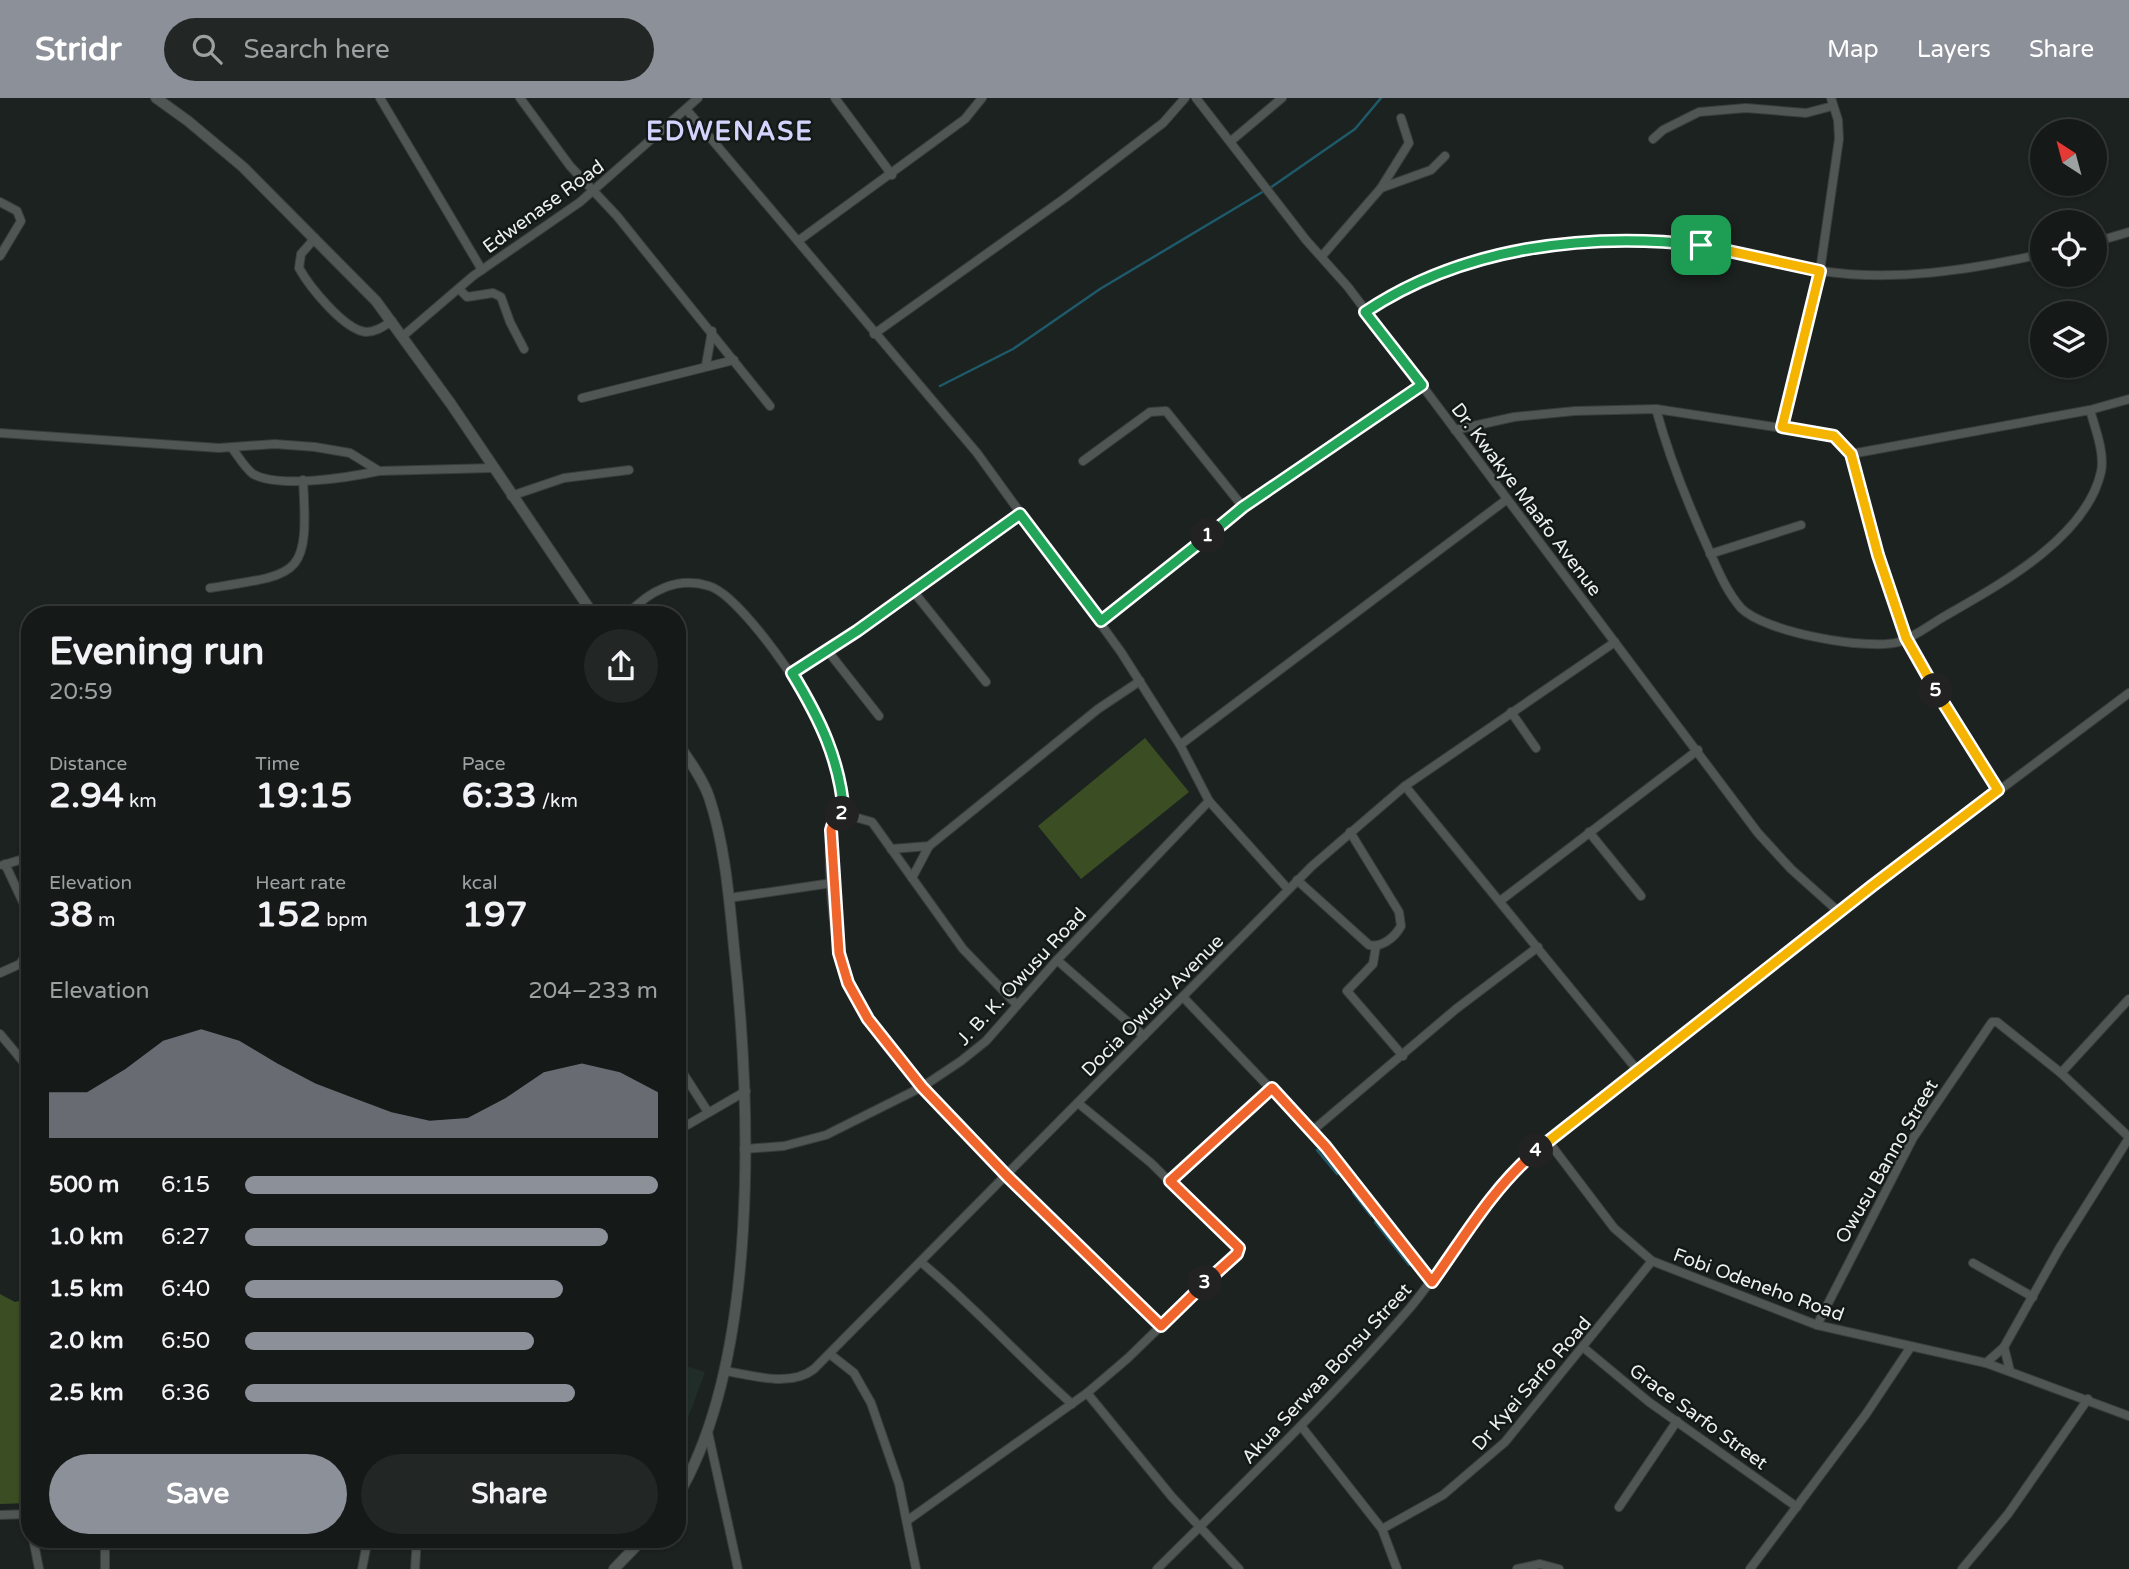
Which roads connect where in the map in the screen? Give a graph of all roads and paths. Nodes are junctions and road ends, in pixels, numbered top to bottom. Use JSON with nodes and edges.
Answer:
{"nodes":[{"id":1,"x":156,"y":98,"type":"edge"},
{"id":2,"x":380,"y":98,"type":"edge"},
{"id":3,"x":520,"y":98,"type":"edge"},
{"id":4,"x":698,"y":98,"type":"edge"},
{"id":5,"x":835,"y":98,"type":"edge"},
{"id":6,"x":982,"y":98,"type":"edge"},
{"id":7,"x":1185,"y":98,"type":"edge"},
{"id":8,"x":1196,"y":98,"type":"edge"},
{"id":9,"x":1282,"y":98,"type":"edge"},
{"id":10,"x":1832,"y":102,"type":"edge"},
{"id":11,"x":687,"y":109,"type":"junction"},
{"id":12,"x":1401,"y":118,"type":"dead end"},
{"id":13,"x":1653,"y":139,"type":"dead end"},
{"id":14,"x":1231,"y":141,"type":"junction"},
{"id":15,"x":1445,"y":156,"type":"dead end"},
{"id":16,"x":892,"y":174,"type":"junction"},
{"id":17,"x":1381,"y":188,"type":"junction"},
{"id":18,"x":594,"y":191,"type":"junction"},
{"id":19,"x":0,"y":202,"type":"edge"},
{"id":20,"x":2129,"y":232,"type":"edge"},
{"id":21,"x":315,"y":238,"type":"junction"},
{"id":22,"x":2107,"y":238,"type":"edge"},
{"id":23,"x":798,"y":241,"type":"junction"},
{"id":24,"x":0,"y":256,"type":"edge"},
{"id":25,"x":1322,"y":257,"type":"junction"},
{"id":26,"x":2030,"y":257,"type":"edge"},
{"id":27,"x":482,"y":270,"type":"junction"},
{"id":28,"x":1820,"y":271,"type":"junction"},
{"id":29,"x":459,"y":289,"type":"junction"},
{"id":30,"x":1365,"y":312,"type":"junction"},
{"id":31,"x":392,"y":321,"type":"junction"},
{"id":32,"x":712,"y":331,"type":"junction"},
{"id":33,"x":874,"y":334,"type":"junction"},
{"id":34,"x":403,"y":336,"type":"junction"},
{"id":35,"x":524,"y":349,"type":"dead end"},
{"id":36,"x":734,"y":360,"type":"junction"},
{"id":37,"x":706,"y":365,"type":"junction"},
{"id":38,"x":1422,"y":385,"type":"junction"},
{"id":39,"x":582,"y":398,"type":"dead end"},
{"id":40,"x":2129,"y":399,"type":"edge"},
{"id":41,"x":770,"y":406,"type":"dead end"},
{"id":42,"x":1656,"y":409,"type":"junction"},
{"id":43,"x":2090,"y":410,"type":"junction"},
{"id":44,"x":1782,"y":427,"type":"junction"},
{"id":45,"x":1455,"y":430,"type":"junction"},
{"id":46,"x":0,"y":433,"type":"edge"},
{"id":47,"x":232,"y":448,"type":"junction"},
{"id":48,"x":1851,"y":454,"type":"junction"},
{"id":49,"x":1083,"y":461,"type":"dead end"},
{"id":50,"x":493,"y":468,"type":"junction"},
{"id":51,"x":629,"y":470,"type":"dead end"},
{"id":52,"x":379,"y":471,"type":"junction"},
{"id":53,"x":303,"y":480,"type":"junction"},
{"id":54,"x":511,"y":496,"type":"junction"},
{"id":55,"x":1507,"y":500,"type":"junction"},
{"id":56,"x":1243,"y":507,"type":"junction"},
{"id":57,"x":1020,"y":514,"type":"junction"},
{"id":58,"x":1801,"y":525,"type":"dead end"},
{"id":59,"x":1710,"y":554,"type":"junction"},
{"id":60,"x":210,"y":588,"type":"dead end"},
{"id":61,"x":913,"y":591,"type":"junction"},
{"id":62,"x":587,"y":606,"type":"edge"},
{"id":63,"x":637,"y":606,"type":"edge"},
{"id":64,"x":1101,"y":621,"type":"junction"},
{"id":65,"x":1906,"y":638,"type":"junction"},
{"id":66,"x":1615,"y":642,"type":"junction"},
{"id":67,"x":827,"y":650,"type":"junction"},
{"id":68,"x":792,"y":673,"type":"junction"},
{"id":69,"x":1140,"y":681,"type":"junction"},
{"id":70,"x":986,"y":682,"type":"dead end"},
{"id":71,"x":2129,"y":693,"type":"edge"},
{"id":72,"x":1511,"y":712,"type":"junction"},
{"id":73,"x":879,"y":716,"type":"dead end"},
{"id":74,"x":1180,"y":745,"type":"junction"},
{"id":75,"x":1536,"y":748,"type":"dead end"},
{"id":76,"x":1698,"y":750,"type":"junction"},
{"id":77,"x":686,"y":758,"type":"edge"},
{"id":78,"x":1405,"y":786,"type":"junction"},
{"id":79,"x":1998,"y":790,"type":"junction"},
{"id":80,"x":1209,"y":801,"type":"junction"},
{"id":81,"x":844,"y":814,"type":"junction"},
{"id":82,"x":1350,"y":832,"type":"junction"},
{"id":83,"x":1589,"y":832,"type":"junction"},
{"id":84,"x":929,"y":846,"type":"junction"},
{"id":85,"x":891,"y":849,"type":"junction"},
{"id":86,"x":21,"y":860,"type":"edge"},
{"id":87,"x":3,"y":865,"type":"edge"},
{"id":88,"x":912,"y":878,"type":"junction"},
{"id":89,"x":1297,"y":880,"type":"junction"},
{"id":90,"x":832,"y":883,"type":"junction"},
{"id":91,"x":1287,"y":890,"type":"junction"},
{"id":92,"x":1641,"y":896,"type":"dead end"},
{"id":93,"x":729,"y":898,"type":"junction"},
{"id":94,"x":21,"y":900,"type":"edge"},
{"id":95,"x":1500,"y":901,"type":"junction"},
{"id":96,"x":1839,"y":912,"type":"junction"},
{"id":97,"x":1376,"y":946,"type":"junction"},
{"id":98,"x":1538,"y":947,"type":"junction"},
{"id":99,"x":1057,"y":960,"type":"junction"},
{"id":100,"x":21,"y":962,"type":"edge"},
{"id":101,"x":0,"y":973,"type":"edge"},
{"id":102,"x":1183,"y":997,"type":"junction"},
{"id":103,"x":2129,"y":999,"type":"edge"},
{"id":104,"x":1017,"y":1005,"type":"junction"},
{"id":105,"x":0,"y":1034,"type":"edge"},
{"id":106,"x":1144,"y":1036,"type":"junction"},
{"id":107,"x":1403,"y":1056,"type":"junction"},
{"id":108,"x":21,"y":1059,"type":"edge"},
{"id":109,"x":1638,"y":1071,"type":"junction"},
{"id":110,"x":2061,"y":1073,"type":"junction"},
{"id":111,"x":686,"y":1078,"type":"edge"},
{"id":112,"x":922,"y":1087,"type":"junction"},
{"id":113,"x":1272,"y":1088,"type":"junction"},
{"id":114,"x":746,"y":1090,"type":"junction"},
{"id":115,"x":1078,"y":1102,"type":"junction"},
{"id":116,"x":708,"y":1112,"type":"junction"},
{"id":117,"x":686,"y":1125,"type":"edge"},
{"id":118,"x":1312,"y":1131,"type":"junction"},
{"id":119,"x":2129,"y":1137,"type":"edge"},
{"id":120,"x":1548,"y":1141,"type":"junction"},
{"id":121,"x":744,"y":1149,"type":"junction"},
{"id":122,"x":1007,"y":1176,"type":"junction"},
{"id":123,"x":1170,"y":1181,"type":"junction"},
{"id":124,"x":1652,"y":1261,"type":"junction"},
{"id":125,"x":922,"y":1263,"type":"junction"},
{"id":126,"x":1973,"y":1263,"type":"dead end"},
{"id":127,"x":1432,"y":1282,"type":"junction"},
{"id":128,"x":2034,"y":1297,"type":"junction"},
{"id":129,"x":1816,"y":1325,"type":"junction"},
{"id":130,"x":1161,"y":1326,"type":"junction"},
{"id":131,"x":2004,"y":1346,"type":"junction"},
{"id":132,"x":1584,"y":1348,"type":"junction"},
{"id":133,"x":1910,"y":1348,"type":"junction"},
{"id":134,"x":831,"y":1355,"type":"junction"},
{"id":135,"x":1986,"y":1363,"type":"junction"},
{"id":136,"x":725,"y":1371,"type":"junction"},
{"id":137,"x":2010,"y":1371,"type":"junction"},
{"id":138,"x":1087,"y":1392,"type":"junction"},
{"id":139,"x":2088,"y":1399,"type":"junction"},
{"id":140,"x":1072,"y":1404,"type":"junction"},
{"id":141,"x":2129,"y":1416,"type":"edge"},
{"id":142,"x":1677,"y":1421,"type":"junction"},
{"id":143,"x":1301,"y":1426,"type":"junction"},
{"id":144,"x":708,"y":1432,"type":"junction"},
{"id":145,"x":686,"y":1478,"type":"edge"},
{"id":146,"x":1619,"y":1507,"type":"dead end"},
{"id":147,"x":1797,"y":1507,"type":"junction"},
{"id":148,"x":21,"y":1514,"type":"edge"},
{"id":149,"x":0,"y":1515,"type":"edge"},
{"id":150,"x":908,"y":1520,"type":"junction"},
{"id":151,"x":1200,"y":1527,"type":"junction"},
{"id":152,"x":1382,"y":1529,"type":"junction"},
{"id":153,"x":35,"y":1548,"type":"edge"},
{"id":154,"x":105,"y":1548,"type":"edge"},
{"id":155,"x":366,"y":1548,"type":"edge"},
{"id":156,"x":416,"y":1548,"type":"edge"},
{"id":157,"x":634,"y":1548,"type":"edge"},
{"id":158,"x":39,"y":1569,"type":"edge"},
{"id":159,"x":105,"y":1569,"type":"edge"},
{"id":160,"x":362,"y":1569,"type":"edge"},
{"id":161,"x":415,"y":1569,"type":"edge"},
{"id":162,"x":614,"y":1569,"type":"edge"},
{"id":163,"x":738,"y":1569,"type":"edge"},
{"id":164,"x":916,"y":1569,"type":"edge"},
{"id":165,"x":1157,"y":1569,"type":"edge"},
{"id":166,"x":1239,"y":1569,"type":"edge"},
{"id":167,"x":1397,"y":1569,"type":"edge"},
{"id":168,"x":1517,"y":1569,"type":"edge"},
{"id":169,"x":1559,"y":1569,"type":"edge"},
{"id":170,"x":1750,"y":1569,"type":"edge"},
{"id":171,"x":1962,"y":1569,"type":"edge"}],
"edges":[{"from":1,"to":21,"type":"street"},
{"from":2,"to":27,"type":"street"},
{"from":3,"to":18,"type":"street"},
{"from":4,"to":11,"type":"street","name":"Edwenase Road"},
{"from":5,"to":16,"type":"street"},
{"from":6,"to":16,"type":"street"},
{"from":7,"to":33,"type":"street"},
{"from":8,"to":14,"type":"street","name":"Dr. Kwakye Maafo Avenue"},
{"from":9,"to":14,"type":"street"},
{"from":10,"to":13,"type":"street"},
{"from":10,"to":28,"type":"street"},
{"from":11,"to":18,"type":"street","name":"Edwenase Road"},
{"from":11,"to":23,"type":"street"},
{"from":12,"to":17,"type":"street"},
{"from":14,"to":25,"type":"street","name":"Dr. Kwakye Maafo Avenue"},
{"from":15,"to":17,"type":"street"},
{"from":16,"to":23,"type":"street"},
{"from":17,"to":25,"type":"street"},
{"from":18,"to":27,"type":"street","name":"Edwenase Road"},
{"from":18,"to":32,"type":"street"},
{"from":19,"to":24,"type":"street"},
{"from":20,"to":22,"type":"street"},
{"from":21,"to":31,"type":"street"},
{"from":21,"to":31,"type":"street"},
{"from":23,"to":33,"type":"street"},
{"from":25,"to":30,"type":"street","name":"Dr. Kwakye Maafo Avenue"},
{"from":26,"to":28,"type":"street"},
{"from":27,"to":29,"type":"street","name":"Edwenase Road"},
{"from":28,"to":30,"type":"street"},
{"from":28,"to":44,"type":"street"},
{"from":29,"to":34,"type":"street","name":"Edwenase Road"},
{"from":29,"to":35,"type":"street"},
{"from":30,"to":38,"type":"street","name":"Dr. Kwakye Maafo Avenue"},
{"from":31,"to":34,"type":"street"},
{"from":32,"to":36,"type":"street"},
{"from":32,"to":37,"type":"street"},
{"from":33,"to":57,"type":"street"},
{"from":34,"to":50,"type":"street"},
{"from":36,"to":37,"type":"street"},
{"from":36,"to":41,"type":"street"},
{"from":37,"to":39,"type":"street"},
{"from":38,"to":45,"type":"street","name":"Dr. Kwakye Maafo Avenue"},
{"from":38,"to":56,"type":"street"},
{"from":40,"to":43,"type":"street"},
{"from":42,"to":44,"type":"street"},
{"from":42,"to":45,"type":"street"},
{"from":42,"to":59,"type":"street"},
{"from":43,"to":48,"type":"street"},
{"from":43,"to":65,"type":"street"},
{"from":44,"to":48,"type":"street"},
{"from":45,"to":55,"type":"street","name":"Dr. Kwakye Maafo Avenue"},
{"from":46,"to":47,"type":"street"},
{"from":47,"to":52,"type":"street"},
{"from":47,"to":53,"type":"street"},
{"from":48,"to":65,"type":"street"},
{"from":49,"to":56,"type":"street"},
{"from":50,"to":52,"type":"street"},
{"from":50,"to":54,"type":"street"},
{"from":51,"to":54,"type":"street"},
{"from":52,"to":53,"type":"street"},
{"from":53,"to":60,"type":"street"},
{"from":54,"to":62,"type":"street"},
{"from":55,"to":66,"type":"street","name":"Dr. Kwakye Maafo Avenue"},
{"from":55,"to":74,"type":"street"},
{"from":56,"to":64,"type":"street"},
{"from":57,"to":61,"type":"street"},
{"from":57,"to":64,"type":"street"},
{"from":58,"to":59,"type":"street"},
{"from":59,"to":65,"type":"street"},
{"from":61,"to":67,"type":"street"},
{"from":61,"to":70,"type":"street"},
{"from":63,"to":68,"type":"street"},
{"from":64,"to":69,"type":"street"},
{"from":65,"to":79,"type":"street"},
{"from":66,"to":72,"type":"street","name":"Docia Owusu Avenue"},
{"from":66,"to":76,"type":"street","name":"Dr. Kwakye Maafo Avenue"},
{"from":67,"to":68,"type":"street"},
{"from":67,"to":73,"type":"street"},
{"from":68,"to":81,"type":"street"},
{"from":69,"to":74,"type":"street"},
{"from":69,"to":84,"type":"street"},
{"from":71,"to":79,"type":"street","name":"Akua Serwaa Bonsu Street"},
{"from":72,"to":75,"type":"street"},
{"from":72,"to":78,"type":"street","name":"Docia Owusu Avenue"},
{"from":74,"to":80,"type":"street"},
{"from":76,"to":83,"type":"street"},
{"from":76,"to":96,"type":"street","name":"Dr. Kwakye Maafo Avenue"},
{"from":77,"to":93,"type":"street"},
{"from":78,"to":82,"type":"street","name":"Docia Owusu Avenue"},
{"from":78,"to":95,"type":"street"},
{"from":79,"to":96,"type":"street","name":"Akua Serwaa Bonsu Street"},
{"from":80,"to":91,"type":"street"},
{"from":80,"to":99,"type":"street","name":"J. B. K. Owusu Road"},
{"from":81,"to":85,"type":"street"},
{"from":81,"to":90,"type":"street"},
{"from":82,"to":89,"type":"street","name":"Docia Owusu Avenue"},
{"from":82,"to":97,"type":"street"},
{"from":83,"to":92,"type":"street"},
{"from":83,"to":95,"type":"street"},
{"from":84,"to":85,"type":"street"},
{"from":84,"to":88,"type":"street"},
{"from":85,"to":88,"type":"street"},
{"from":86,"to":87,"type":"street"},
{"from":87,"to":94,"type":"street"},
{"from":88,"to":104,"type":"street"},
{"from":89,"to":91,"type":"street","name":"Docia Owusu Avenue"},
{"from":89,"to":97,"type":"street"},
{"from":90,"to":93,"type":"street"},
{"from":90,"to":112,"type":"street"},
{"from":91,"to":102,"type":"street","name":"Docia Owusu Avenue"},
{"from":93,"to":114,"type":"street"},
{"from":95,"to":98,"type":"street"},
{"from":96,"to":109,"type":"street","name":"Akua Serwaa Bonsu Street"},
{"from":97,"to":107,"type":"street"},
{"from":98,"to":107,"type":"street"},
{"from":98,"to":109,"type":"street"},
{"from":99,"to":104,"type":"street","name":"J. B. K. Owusu Road"},
{"from":99,"to":106,"type":"street"},
{"from":100,"to":101,"type":"street"},
{"from":102,"to":106,"type":"street","name":"Docia Owusu Avenue"},
{"from":102,"to":113,"type":"street"},
{"from":103,"to":110,"type":"street"},
{"from":104,"to":112,"type":"street","name":"J. B. K. Owusu Road"},
{"from":105,"to":108,"type":"street"},
{"from":106,"to":115,"type":"street","name":"Docia Owusu Avenue"},
{"from":107,"to":118,"type":"street"},
{"from":109,"to":120,"type":"street","name":"Akua Serwaa Bonsu Street"},
{"from":110,"to":119,"type":"street"},
{"from":110,"to":129,"type":"street","name":"Owusu Banno Street"},
{"from":111,"to":116,"type":"street"},
{"from":112,"to":121,"type":"street","name":"J. B. K. Owusu Road"},
{"from":112,"to":122,"type":"street"},
{"from":113,"to":118,"type":"street"},
{"from":113,"to":123,"type":"street"},
{"from":114,"to":116,"type":"street"},
{"from":114,"to":121,"type":"street"},
{"from":115,"to":122,"type":"street","name":"Docia Owusu Avenue"},
{"from":115,"to":123,"type":"street"},
{"from":116,"to":117,"type":"street"},
{"from":118,"to":127,"type":"street"},
{"from":119,"to":128,"type":"street"},
{"from":120,"to":124,"type":"street","name":"Fobi Odeneho Road"},
{"from":120,"to":127,"type":"street","name":"Akua Serwaa Bonsu Street"},
{"from":121,"to":136,"type":"street"},
{"from":122,"to":125,"type":"street","name":"Docia Owusu Avenue"},
{"from":122,"to":130,"type":"street"},
{"from":123,"to":130,"type":"street"},
{"from":124,"to":129,"type":"street","name":"Fobi Odeneho Road"},
{"from":124,"to":132,"type":"street","name":"Dr Kyei Sarfo Road"},
{"from":125,"to":134,"type":"street","name":"Docia Owusu Avenue"},
{"from":125,"to":140,"type":"street"},
{"from":126,"to":128,"type":"street"},
{"from":127,"to":143,"type":"street","name":"Akua Serwaa Bonsu Street"},
{"from":128,"to":131,"type":"street"},
{"from":129,"to":133,"type":"street","name":"Fobi Odeneho Road"},
{"from":130,"to":138,"type":"street"},
{"from":131,"to":135,"type":"street"},
{"from":131,"to":137,"type":"street"},
{"from":132,"to":142,"type":"street","name":"Grace Sarfo Street"},
{"from":132,"to":152,"type":"street","name":"Dr Kyei Sarfo Road"},
{"from":133,"to":135,"type":"street","name":"Fobi Odeneho Road"},
{"from":133,"to":147,"type":"street"},
{"from":134,"to":136,"type":"street","name":"Docia Owusu Avenue"},
{"from":134,"to":150,"type":"street"},
{"from":135,"to":137,"type":"street","name":"Fobi Odeneho Road"},
{"from":136,"to":144,"type":"street"},
{"from":137,"to":139,"type":"street","name":"Fobi Odeneho Road"},
{"from":138,"to":140,"type":"street"},
{"from":138,"to":151,"type":"street"},
{"from":139,"to":141,"type":"street","name":"Fobi Odeneho Road"},
{"from":139,"to":171,"type":"street"},
{"from":140,"to":150,"type":"street"},
{"from":142,"to":146,"type":"street"},
{"from":142,"to":147,"type":"street","name":"Grace Sarfo Street"},
{"from":143,"to":151,"type":"street","name":"Akua Serwaa Bonsu Street"},
{"from":143,"to":152,"type":"street"},
{"from":144,"to":145,"type":"street"},
{"from":144,"to":163,"type":"street"},
{"from":147,"to":170,"type":"street"},
{"from":148,"to":149,"type":"street"},
{"from":150,"to":164,"type":"street"},
{"from":151,"to":165,"type":"street","name":"Akua Serwaa Bonsu Street"},
{"from":151,"to":166,"type":"street"},
{"from":152,"to":167,"type":"street"},
{"from":153,"to":158,"type":"street"},
{"from":154,"to":159,"type":"street"},
{"from":155,"to":160,"type":"street"},
{"from":156,"to":161,"type":"street"},
{"from":157,"to":162,"type":"street"},
{"from":168,"to":169,"type":"street"}]}
